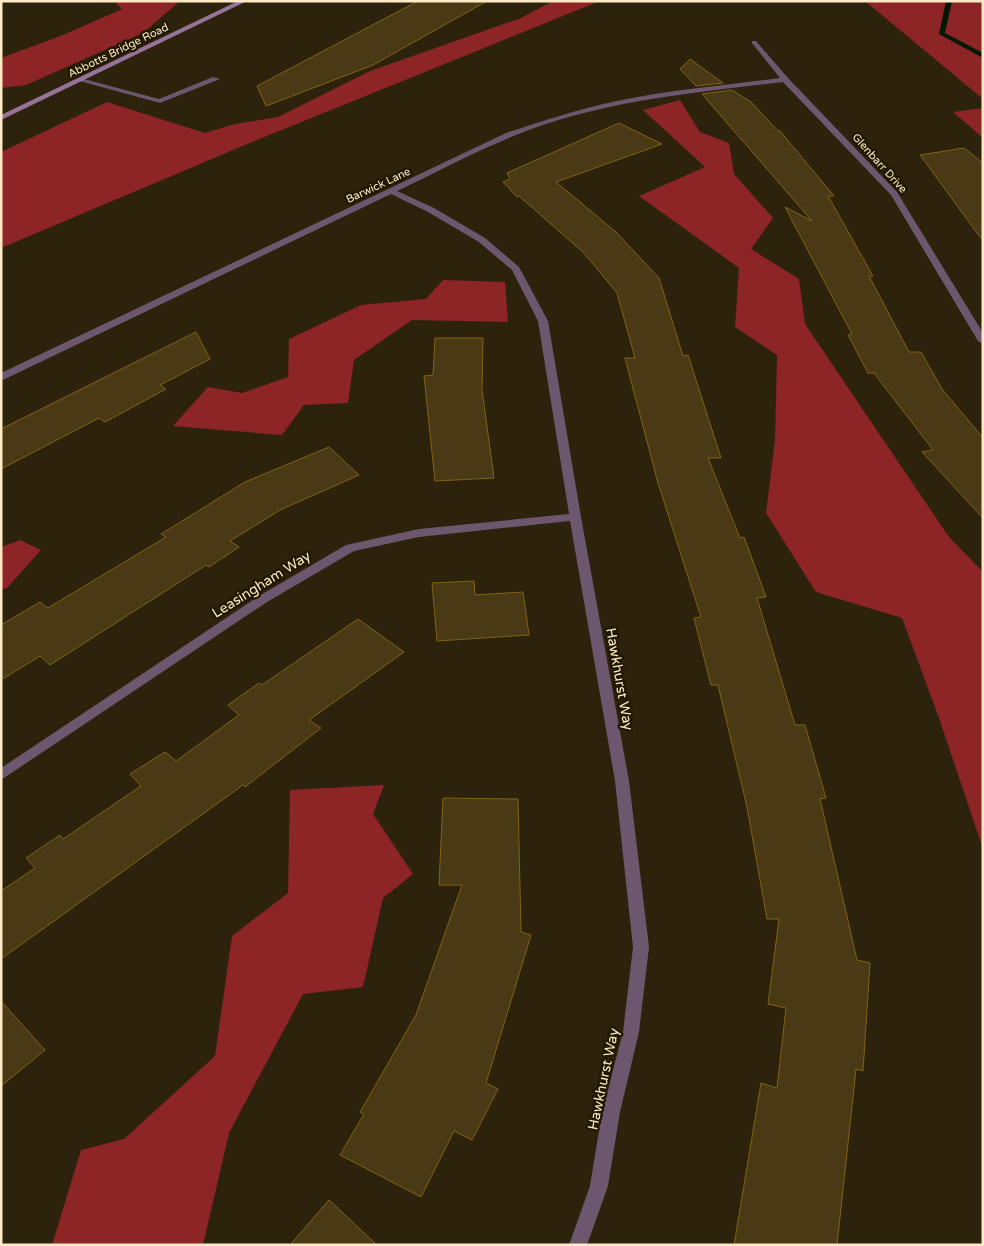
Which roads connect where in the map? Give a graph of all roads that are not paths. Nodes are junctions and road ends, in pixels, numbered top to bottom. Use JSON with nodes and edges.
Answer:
{"nodes":[{"id":1,"x":244,"y":1,"type":"edge"},
{"id":2,"x":754,"y":42,"type":"dead end"},
{"id":3,"x":216,"y":79,"type":"dead end"},
{"id":4,"x":80,"y":80,"type":"junction"},
{"id":5,"x":785,"y":80,"type":"junction"},
{"id":6,"x":1,"y":118,"type":"edge"},
{"id":7,"x":390,"y":191,"type":"junction"},
{"id":8,"x":983,"y":341,"type":"edge"},
{"id":9,"x":1,"y":377,"type":"edge"},
{"id":10,"x":575,"y":517,"type":"junction"},
{"id":11,"x":1,"y":775,"type":"edge"},
{"id":12,"x":578,"y":1245,"type":"edge"}],
"edges":[{"from":1,"to":4,"type":"main road","name":"Abbotts Bridge Road"},
{"from":2,"to":5,"type":"street","name":"Glenbarr Drive"},
{"from":3,"to":4,"type":"street"},
{"from":4,"to":6,"type":"main road","name":"Abbotts Bridge Road"},
{"from":5,"to":7,"type":"street","name":"Barwick Lane"},
{"from":5,"to":8,"type":"street","name":"Glenbarr Drive"},
{"from":7,"to":9,"type":"street","name":"Barwick Lane"},
{"from":7,"to":10,"type":"street","name":"Hawkhurst Way"},
{"from":10,"to":11,"type":"street","name":"Leasingham Way"},
{"from":10,"to":12,"type":"street","name":"Hawkhurst Way"}]}
